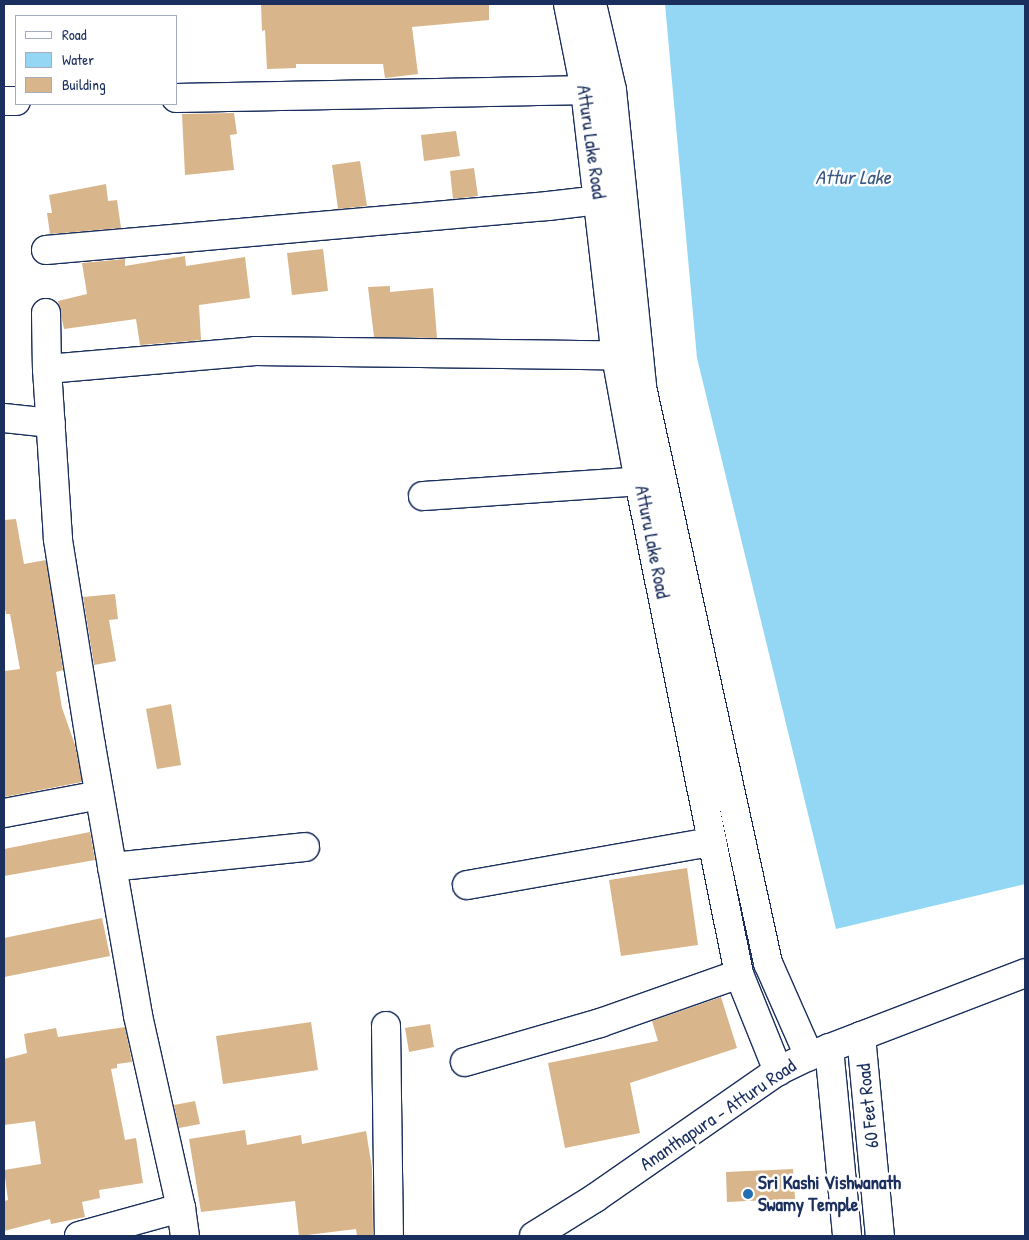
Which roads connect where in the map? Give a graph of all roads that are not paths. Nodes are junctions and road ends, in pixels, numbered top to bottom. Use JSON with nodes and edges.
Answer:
{"nodes":[{"id":1,"x":568,"y":4,"type":"edge"},
{"id":2,"x":592,"y":4,"type":"edge"},
{"id":3,"x":598,"y":90,"type":"junction"},
{"id":4,"x":178,"y":98,"type":"edge"},
{"id":5,"x":611,"y":198,"type":"junction"},
{"id":6,"x":46,"y":250,"type":"dead end"},
{"id":7,"x":46,"y":313,"type":"dead end"},
{"id":8,"x":628,"y":356,"type":"junction"},
{"id":9,"x":47,"y":369,"type":"junction"},
{"id":10,"x":4,"y":418,"type":"edge"},
{"id":11,"x":50,"y":423,"type":"junction"},
{"id":12,"x":651,"y":480,"type":"junction"},
{"id":13,"x":423,"y":496,"type":"dead end"},
{"id":14,"x":99,"y":795,"type":"junction"},
{"id":15,"x":4,"y":813,"type":"edge"},
{"id":16,"x":712,"y":842,"type":"junction"},
{"id":17,"x":305,"y":847,"type":"dead end"},
{"id":18,"x":112,"y":867,"type":"junction"},
{"id":19,"x":467,"y":885,"type":"dead end"},
{"id":20,"x":1025,"y":973,"type":"edge"},
{"id":21,"x":739,"y":974,"type":"junction"},
{"id":22,"x":386,"y":1026,"type":"dead end"},
{"id":23,"x":861,"y":1036,"type":"junction"},
{"id":24,"x":819,"y":1052,"type":"junction"},
{"id":25,"x":465,"y":1062,"type":"dead end"},
{"id":26,"x":778,"y":1071,"type":"junction"},
{"id":27,"x":182,"y":1208,"type":"junction"},
{"id":28,"x":78,"y":1236,"type":"edge"},
{"id":29,"x":185,"y":1236,"type":"edge"},
{"id":30,"x":389,"y":1236,"type":"edge"},
{"id":31,"x":534,"y":1236,"type":"edge"},
{"id":32,"x":847,"y":1236,"type":"edge"},
{"id":33,"x":880,"y":1236,"type":"edge"}],
"edges":[{"from":1,"to":3,"type":"street","name":"Atturu Lake Road"},
{"from":2,"to":3,"type":"street","name":"Atturu Lake Road"},
{"from":3,"to":4,"type":"street"},
{"from":3,"to":5,"type":"street","name":"Atturu Lake Road"},
{"from":5,"to":6,"type":"street"},
{"from":5,"to":8,"type":"street","name":"Atturu Lake Road"},
{"from":7,"to":9,"type":"street"},
{"from":8,"to":9,"type":"street"},
{"from":8,"to":12,"type":"street","name":"Atturu Lake Road"},
{"from":9,"to":11,"type":"street"},
{"from":10,"to":11,"type":"street"},
{"from":11,"to":14,"type":"street"},
{"from":12,"to":13,"type":"street"},
{"from":12,"to":16,"type":"street","name":"Atturu Lake Road"},
{"from":12,"to":24,"type":"street","name":"Atturu Lake Road"},
{"from":14,"to":15,"type":"street"},
{"from":14,"to":18,"type":"street"},
{"from":16,"to":19,"type":"street"},
{"from":16,"to":21,"type":"street","name":"Atturu Lake Road"},
{"from":17,"to":18,"type":"street"},
{"from":18,"to":27,"type":"street"},
{"from":20,"to":23,"type":"street","name":"Ananthapura - Atturu Road"},
{"from":21,"to":25,"type":"street"},
{"from":21,"to":26,"type":"street","name":"Atturu Lake Road"},
{"from":22,"to":30,"type":"street"},
{"from":23,"to":24,"type":"street","name":"Ananthapura - Atturu Road"},
{"from":23,"to":33,"type":"street","name":"60 Feet Road"},
{"from":24,"to":26,"type":"street","name":"Ananthapura - Atturu Road"},
{"from":24,"to":32,"type":"street","name":"60 Feet Road"},
{"from":26,"to":31,"type":"street","name":"Ananthapura - Atturu Road"},
{"from":27,"to":28,"type":"street"},
{"from":27,"to":29,"type":"street"}]}
